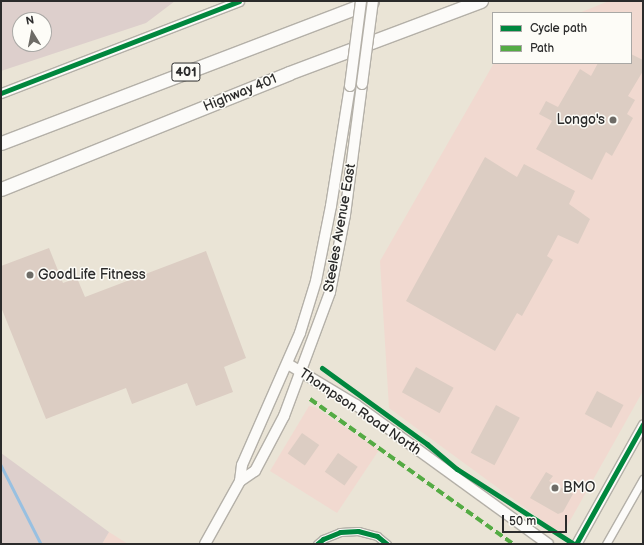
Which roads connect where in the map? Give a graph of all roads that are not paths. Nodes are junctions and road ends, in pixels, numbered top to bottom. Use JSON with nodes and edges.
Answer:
{"nodes":[{"id":1,"x":239,"y":1,"type":"edge"},
{"id":2,"x":361,"y":1,"type":"edge"},
{"id":3,"x":372,"y":1,"type":"edge"},
{"id":4,"x":481,"y":1,"type":"edge"},
{"id":5,"x":1,"y":93,"type":"edge"},
{"id":6,"x":1,"y":143,"type":"edge"},
{"id":7,"x":1,"y":189,"type":"edge"},
{"id":8,"x":288,"y":364,"type":"junction"},
{"id":9,"x":302,"y":372,"type":"junction"},
{"id":10,"x":643,"y":424,"type":"edge"},
{"id":11,"x":643,"y":479,"type":"edge"},
{"id":12,"x":240,"y":481,"type":"junction"},
{"id":13,"x":205,"y":544,"type":"edge"},
{"id":14,"x":317,"y":544,"type":"edge"},
{"id":15,"x":387,"y":544,"type":"edge"},
{"id":16,"x":548,"y":544,"type":"edge"},
{"id":17,"x":576,"y":544,"type":"edge"},
{"id":18,"x":606,"y":544,"type":"edge"}],
"edges":[{"from":1,"to":5,"type":"street"},
{"from":2,"to":8,"type":"main road","name":"Steeles Avenue East","bridge":true},
{"from":3,"to":6,"type":"highway","number":"401"},
{"from":3,"to":9,"type":"main road","name":"Steeles Avenue East","bridge":true},
{"from":4,"to":7,"type":"highway","name":"Highway 401"},
{"from":8,"to":9,"type":"main road","name":"Thompson Road North"},
{"from":8,"to":12,"type":"main road","name":"Steeles Avenue East"},
{"from":9,"to":12,"type":"main road","name":"Steeles Avenue East"},
{"from":9,"to":16,"type":"main road","name":"Thompson Road North"},
{"from":10,"to":17,"type":"street"},
{"from":11,"to":18,"type":"street"},
{"from":12,"to":13,"type":"main road","name":"Steeles Avenue East"},
{"from":14,"to":15,"type":"street"}]}
